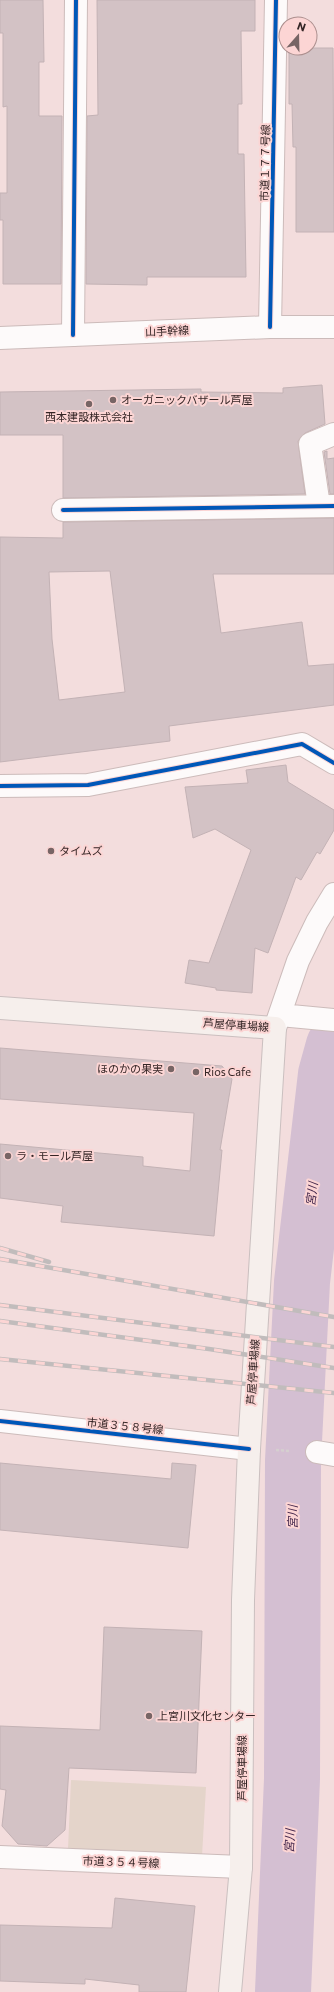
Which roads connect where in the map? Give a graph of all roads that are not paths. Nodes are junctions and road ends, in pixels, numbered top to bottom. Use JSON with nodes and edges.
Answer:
{"nodes":[{"id":1,"x":76,"y":0,"type":"edge"},
{"id":2,"x":276,"y":0,"type":"edge"},
{"id":3,"x":270,"y":327,"type":"junction"},
{"id":4,"x":334,"y":327,"type":"edge"},
{"id":5,"x":73,"y":335,"type":"junction"},
{"id":6,"x":0,"y":338,"type":"edge"},
{"id":7,"x":334,"y":434,"type":"edge"},
{"id":8,"x":326,"y":506,"type":"edge"},
{"id":9,"x":63,"y":510,"type":"dead end"},
{"id":10,"x":334,"y":763,"type":"edge"},
{"id":11,"x":0,"y":786,"type":"edge"},
{"id":12,"x":334,"y":894,"type":"edge"},
{"id":13,"x":0,"y":1008,"type":"edge"},
{"id":14,"x":327,"y":1019,"type":"edge"},
{"id":15,"x":277,"y":1021,"type":"junction"},
{"id":16,"x":0,"y":1422,"type":"edge"},
{"id":17,"x":249,"y":1449,"type":"junction"},
{"id":18,"x":0,"y":1858,"type":"edge"},
{"id":19,"x":241,"y":1866,"type":"junction"},
{"id":20,"x":230,"y":1992,"type":"edge"}],
"edges":[{"from":1,"to":5,"type":"street"},
{"from":2,"to":3,"type":"street","name":"市道１７７号線"},
{"from":3,"to":4,"type":"street","name":"山手幹線"},
{"from":3,"to":5,"type":"street","name":"山手幹線"},
{"from":5,"to":6,"type":"street","name":"山手幹線"},
{"from":7,"to":8,"type":"street"},
{"from":8,"to":9,"type":"street"},
{"from":10,"to":11,"type":"street"},
{"from":12,"to":15,"type":"street"},
{"from":13,"to":15,"type":"main road","name":"芦屋停車場線"},
{"from":14,"to":15,"type":"street"},
{"from":15,"to":17,"type":"main road","name":"芦屋停車場線"},
{"from":16,"to":17,"type":"street","name":"市道３５８号線"},
{"from":17,"to":19,"type":"main road","name":"芦屋停車場線"},
{"from":18,"to":19,"type":"street","name":"市道３５４号線"},
{"from":19,"to":20,"type":"main road","name":"芦屋停車場線"}]}
